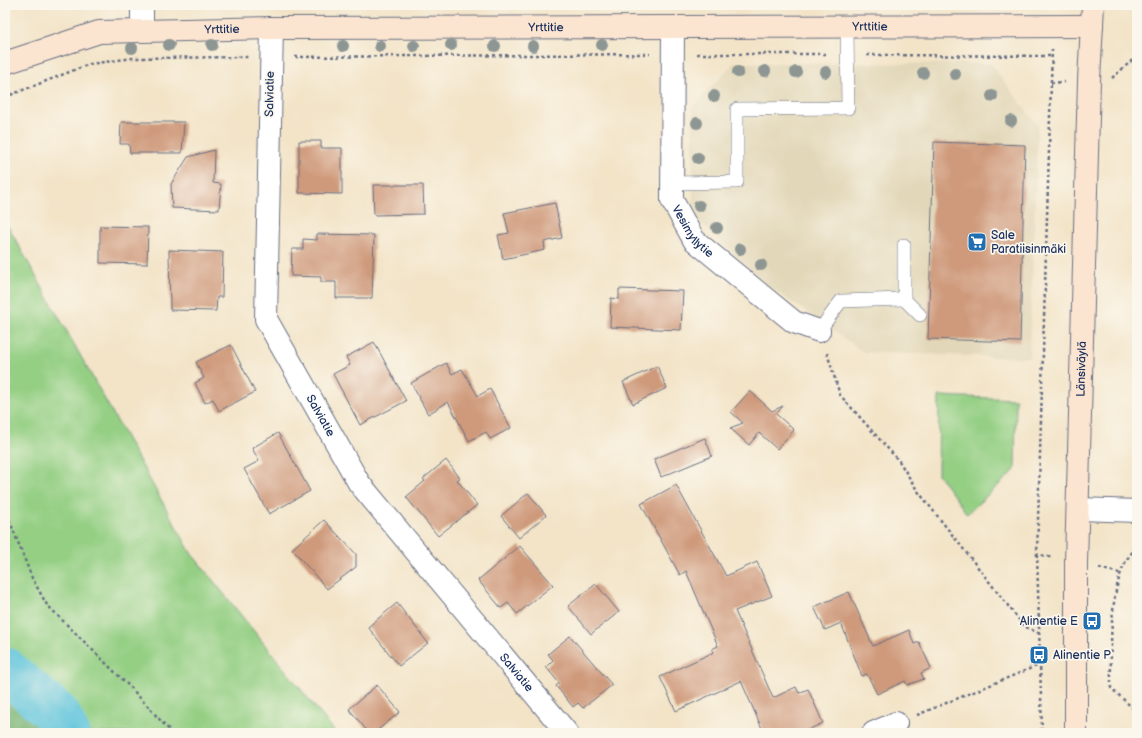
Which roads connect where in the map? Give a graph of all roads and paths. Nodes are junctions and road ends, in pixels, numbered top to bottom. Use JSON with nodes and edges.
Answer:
{"nodes":[{"id":1,"x":142,"y":5,"type":"edge"},
{"id":2,"x":1092,"y":15,"type":"edge"},
{"id":3,"x":672,"y":27,"type":"junction"},
{"id":4,"x":272,"y":28,"type":"junction"},
{"id":5,"x":847,"y":28,"type":"junction"},
{"id":6,"x":142,"y":31,"type":"junction"},
{"id":7,"x":672,"y":54,"type":"junction"},
{"id":8,"x":848,"y":55,"type":"junction"},
{"id":9,"x":271,"y":57,"type":"junction"},
{"id":10,"x":5,"y":63,"type":"edge"},
{"id":11,"x":5,"y":97,"type":"edge"},
{"id":12,"x":672,"y":183,"type":"junction"},
{"id":13,"x":904,"y":244,"type":"dead end"},
{"id":14,"x":904,"y":299,"type":"junction"},
{"id":15,"x":920,"y":315,"type":"dead end"},
{"id":16,"x":819,"y":331,"type":"junction"},
{"id":17,"x":5,"y":509,"type":"edge"},
{"id":18,"x":1079,"y":509,"type":"junction"},
{"id":19,"x":1137,"y":510,"type":"edge"},
{"id":20,"x":1137,"y":548,"type":"edge"},
{"id":21,"x":1037,"y":554,"type":"junction"},
{"id":22,"x":1076,"y":563,"type":"junction"},
{"id":23,"x":1119,"y":573,"type":"junction"},
{"id":24,"x":1038,"y":633,"type":"junction"},
{"id":25,"x":1039,"y":666,"type":"junction"},
{"id":26,"x":1137,"y":712,"type":"edge"},
{"id":27,"x":896,"y":723,"type":"joint"},
{"id":28,"x":172,"y":733,"type":"edge"},
{"id":29,"x":566,"y":733,"type":"edge"},
{"id":30,"x":873,"y":733,"type":"edge"},
{"id":31,"x":1042,"y":733,"type":"edge"},
{"id":32,"x":1076,"y":733,"type":"edge"}],
"edges":[{"from":1,"to":6,"type":"street"},
{"from":2,"to":5,"type":"street","name":"Yrttitie"},
{"from":2,"to":18,"type":"street","name":"Länsiväylä"},
{"from":3,"to":4,"type":"street","name":"Yrttitie"},
{"from":3,"to":5,"type":"street","name":"Yrttitie"},
{"from":3,"to":7,"type":"street","name":"Vesimyllytie"},
{"from":4,"to":6,"type":"street","name":"Yrttitie"},
{"from":4,"to":9,"type":"street","name":"Salviatie"},
{"from":5,"to":8,"type":"lane"},
{"from":6,"to":10,"type":"street","name":"Yrttitie"},
{"from":7,"to":8,"type":"path"},
{"from":7,"to":9,"type":"path"},
{"from":7,"to":12,"type":"street","name":"Vesimyllytie"},
{"from":8,"to":12,"type":"lane"},
{"from":8,"to":21,"type":"path"},
{"from":9,"to":11,"type":"path"},
{"from":9,"to":29,"type":"street","name":"Salviatie"},
{"from":12,"to":16,"type":"street","name":"Vesimyllytie"},
{"from":13,"to":14,"type":"lane"},
{"from":14,"to":15,"type":"lane"},
{"from":14,"to":16,"type":"lane"},
{"from":16,"to":24,"type":"path"},
{"from":17,"to":28,"type":"path"},
{"from":18,"to":19,"type":"street"},
{"from":18,"to":22,"type":"street","name":"Länsiväylä"},
{"from":20,"to":23,"type":"path"},
{"from":21,"to":22,"type":"path"},
{"from":21,"to":24,"type":"path"},
{"from":22,"to":23,"type":"path"},
{"from":22,"to":32,"type":"street","name":"Länsiväylä"},
{"from":23,"to":26,"type":"path"},
{"from":24,"to":25,"type":"path"},
{"from":25,"to":27,"type":"path"},
{"from":25,"to":31,"type":"path"},
{"from":27,"to":30,"type":"street"}]}
